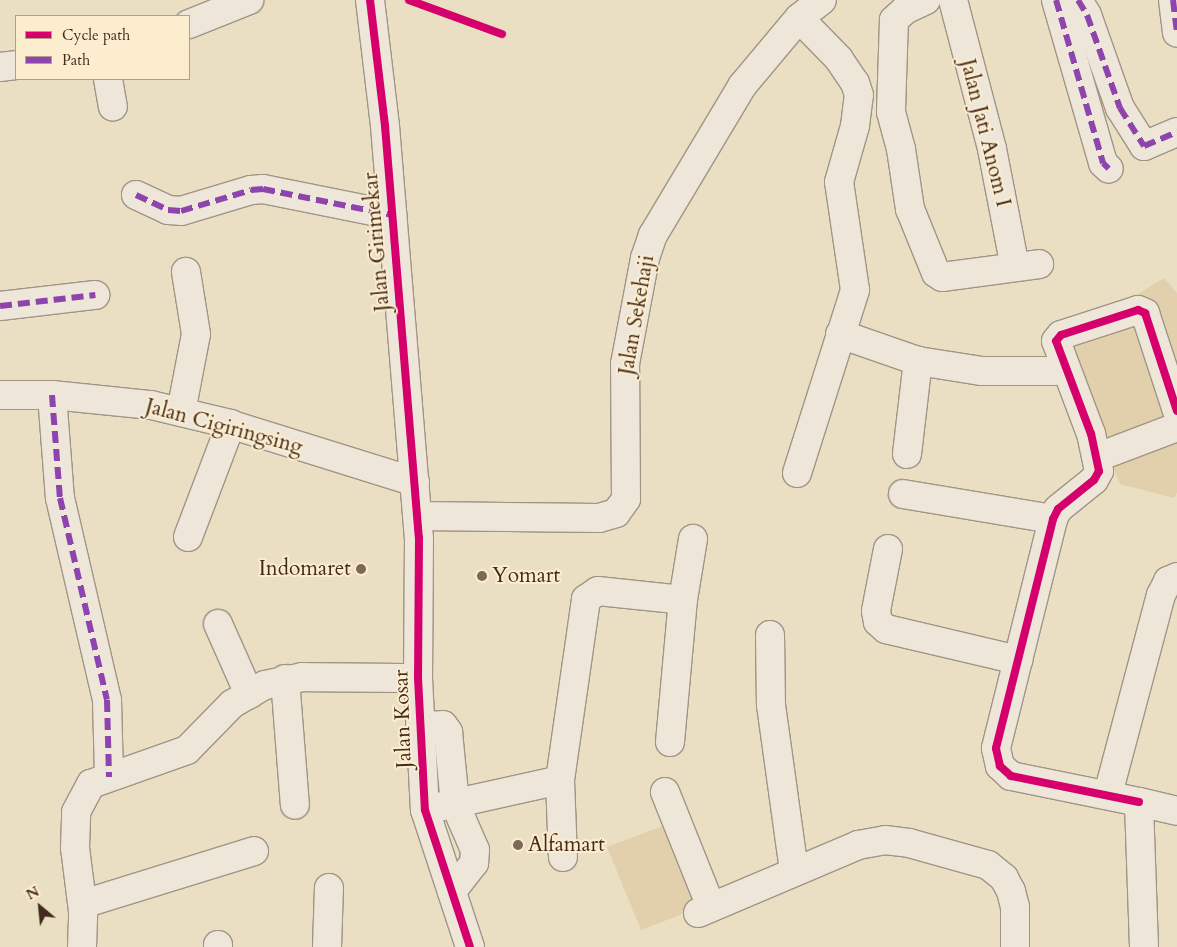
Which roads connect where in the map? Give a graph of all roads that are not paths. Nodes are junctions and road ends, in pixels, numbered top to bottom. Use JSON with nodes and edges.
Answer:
{"nodes":[{"id":1,"x":249,"y":0,"type":"edge"},
{"id":2,"x":370,"y":0,"type":"edge"},
{"id":3,"x":822,"y":0,"type":"edge"},
{"id":4,"x":926,"y":0,"type":"edge"},
{"id":5,"x":953,"y":0,"type":"edge"},
{"id":6,"x":1056,"y":0,"type":"edge"},
{"id":7,"x":1078,"y":0,"type":"edge"},
{"id":8,"x":1172,"y":0,"type":"edge"},
{"id":9,"x":799,"y":18,"type":"junction"},
{"id":10,"x":190,"y":24,"type":"edge"},
{"id":11,"x":1177,"y":33,"type":"edge"},
{"id":12,"x":15,"y":65,"type":"edge"},
{"id":13,"x":0,"y":67,"type":"edge"},
{"id":14,"x":108,"y":80,"type":"edge"},
{"id":15,"x":113,"y":107,"type":"dead end"},
{"id":16,"x":1177,"y":132,"type":"edge"},
{"id":17,"x":1109,"y":169,"type":"dead end"},
{"id":18,"x":136,"y":196,"type":"dead end"},
{"id":19,"x":392,"y":215,"type":"junction"},
{"id":20,"x":186,"y":272,"type":"dead end"},
{"id":21,"x":95,"y":294,"type":"dead end"},
{"id":22,"x":0,"y":306,"type":"edge"},
{"id":23,"x":840,"y":334,"type":"junction"},
{"id":24,"x":918,"y":361,"type":"junction"},
{"id":25,"x":1055,"y":371,"type":"dead end"},
{"id":26,"x":0,"y":395,"type":"edge"},
{"id":27,"x":52,"y":395,"type":"junction"},
{"id":28,"x":1177,"y":411,"type":"edge"},
{"id":29,"x":181,"y":412,"type":"junction"},
{"id":30,"x":232,"y":424,"type":"junction"},
{"id":31,"x":1177,"y":427,"type":"edge"},
{"id":32,"x":907,"y":454,"type":"dead end"},
{"id":33,"x":1098,"y":457,"type":"junction"},
{"id":34,"x":797,"y":473,"type":"dead end"},
{"id":35,"x":414,"y":482,"type":"junction"},
{"id":36,"x":903,"y":494,"type":"dead end"},
{"id":37,"x":417,"y":516,"type":"junction"},
{"id":38,"x":1053,"y":519,"type":"junction"},
{"id":39,"x":188,"y":537,"type":"dead end"},
{"id":40,"x":693,"y":539,"type":"dead end"},
{"id":41,"x":888,"y":549,"type":"dead end"},
{"id":42,"x":1177,"y":577,"type":"edge"},
{"id":43,"x":683,"y":600,"type":"junction"},
{"id":44,"x":218,"y":624,"type":"dead end"},
{"id":45,"x":770,"y":635,"type":"dead end"},
{"id":46,"x":1018,"y":660,"type":"junction"},
{"id":47,"x":418,"y":678,"type":"junction"},
{"id":48,"x":285,"y":679,"type":"junction"},
{"id":49,"x":250,"y":694,"type":"junction"},
{"id":50,"x":420,"y":726,"type":"junction"},
{"id":51,"x":670,"y":742,"type":"dead end"},
{"id":52,"x":109,"y":777,"type":"junction"},
{"id":53,"x":560,"y":780,"type":"junction"},
{"id":54,"x":665,"y":792,"type":"dead end"},
{"id":55,"x":1108,"y":794,"type":"junction"},
{"id":56,"x":1139,"y":802,"type":"junction"},
{"id":57,"x":295,"y":805,"type":"dead end"},
{"id":58,"x":425,"y":810,"type":"junction"},
{"id":59,"x":1177,"y":811,"type":"edge"},
{"id":60,"x":460,"y":816,"type":"junction"},
{"id":61,"x":438,"y":849,"type":"junction"},
{"id":62,"x":254,"y":851,"type":"dead end"},
{"id":63,"x":563,"y":857,"type":"dead end"},
{"id":64,"x":794,"y":871,"type":"junction"},
{"id":65,"x":330,"y":888,"type":"dead end"},
{"id":66,"x":452,"y":891,"type":"junction"},
{"id":67,"x":83,"y":904,"type":"junction"},
{"id":68,"x":82,"y":947,"type":"edge"},
{"id":69,"x":327,"y":947,"type":"edge"},
{"id":70,"x":470,"y":947,"type":"edge"},
{"id":71,"x":1015,"y":947,"type":"edge"},
{"id":72,"x":1144,"y":947,"type":"edge"}],
"edges":[{"from":1,"to":10,"type":"street"},
{"from":2,"to":19,"type":"street","name":"Jalan Girimekar"},
{"from":3,"to":9,"type":"street","name":"Jalan Sekehaji"},
{"from":4,"to":5,"type":"street","name":"Jalan Jati Anom I"},
{"from":6,"to":17,"type":"street"},
{"from":7,"to":16,"type":"street"},
{"from":8,"to":11,"type":"street"},
{"from":9,"to":23,"type":"street"},
{"from":9,"to":37,"type":"street","name":"Jalan Sekehaji"},
{"from":12,"to":13,"type":"street"},
{"from":14,"to":15,"type":"street"},
{"from":18,"to":19,"type":"street"},
{"from":19,"to":35,"type":"street","name":"Jalan Girimekar"},
{"from":20,"to":29,"type":"street"},
{"from":21,"to":22,"type":"street"},
{"from":23,"to":24,"type":"street"},
{"from":23,"to":34,"type":"street"},
{"from":24,"to":25,"type":"street"},
{"from":24,"to":32,"type":"street"},
{"from":26,"to":27,"type":"street","name":"Jalan Cigiringsing"},
{"from":27,"to":29,"type":"street","name":"Jalan Cigiringsing"},
{"from":27,"to":52,"type":"street"},
{"from":28,"to":33,"type":"street"},
{"from":29,"to":30,"type":"street","name":"Jalan Cigiringsing"},
{"from":30,"to":35,"type":"street","name":"Jalan Cigiringsing"},
{"from":30,"to":39,"type":"street"},
{"from":31,"to":33,"type":"street"},
{"from":33,"to":38,"type":"street"},
{"from":35,"to":37,"type":"street","name":"Jalan Kosar"},
{"from":36,"to":38,"type":"street"},
{"from":37,"to":47,"type":"street","name":"Jalan Kosar"},
{"from":38,"to":46,"type":"street"},
{"from":40,"to":43,"type":"street"},
{"from":41,"to":46,"type":"street"},
{"from":42,"to":55,"type":"street"},
{"from":43,"to":51,"type":"street"},
{"from":43,"to":53,"type":"street"},
{"from":44,"to":49,"type":"street"},
{"from":45,"to":64,"type":"street"},
{"from":46,"to":55,"type":"street"},
{"from":47,"to":48,"type":"street"},
{"from":47,"to":50,"type":"street","name":"Jalan Kosar"},
{"from":48,"to":49,"type":"street"},
{"from":48,"to":57,"type":"street"},
{"from":49,"to":52,"type":"street"},
{"from":50,"to":58,"type":"street","name":"Jalan Kosar"},
{"from":50,"to":60,"type":"street"},
{"from":52,"to":67,"type":"street"},
{"from":53,"to":60,"type":"street"},
{"from":53,"to":63,"type":"street"},
{"from":54,"to":64,"type":"street"},
{"from":55,"to":56,"type":"street"},
{"from":56,"to":59,"type":"street"},
{"from":56,"to":72,"type":"street"},
{"from":58,"to":60,"type":"street"},
{"from":58,"to":61,"type":"street","name":"Jalan Kosar"},
{"from":60,"to":61,"type":"street"},
{"from":60,"to":66,"type":"street"},
{"from":61,"to":66,"type":"street","name":"Jalan Kosar"},
{"from":62,"to":67,"type":"street"},
{"from":64,"to":71,"type":"street"},
{"from":65,"to":69,"type":"street"},
{"from":66,"to":70,"type":"street","name":"Jalan Kosar"},
{"from":67,"to":68,"type":"street"}]}
